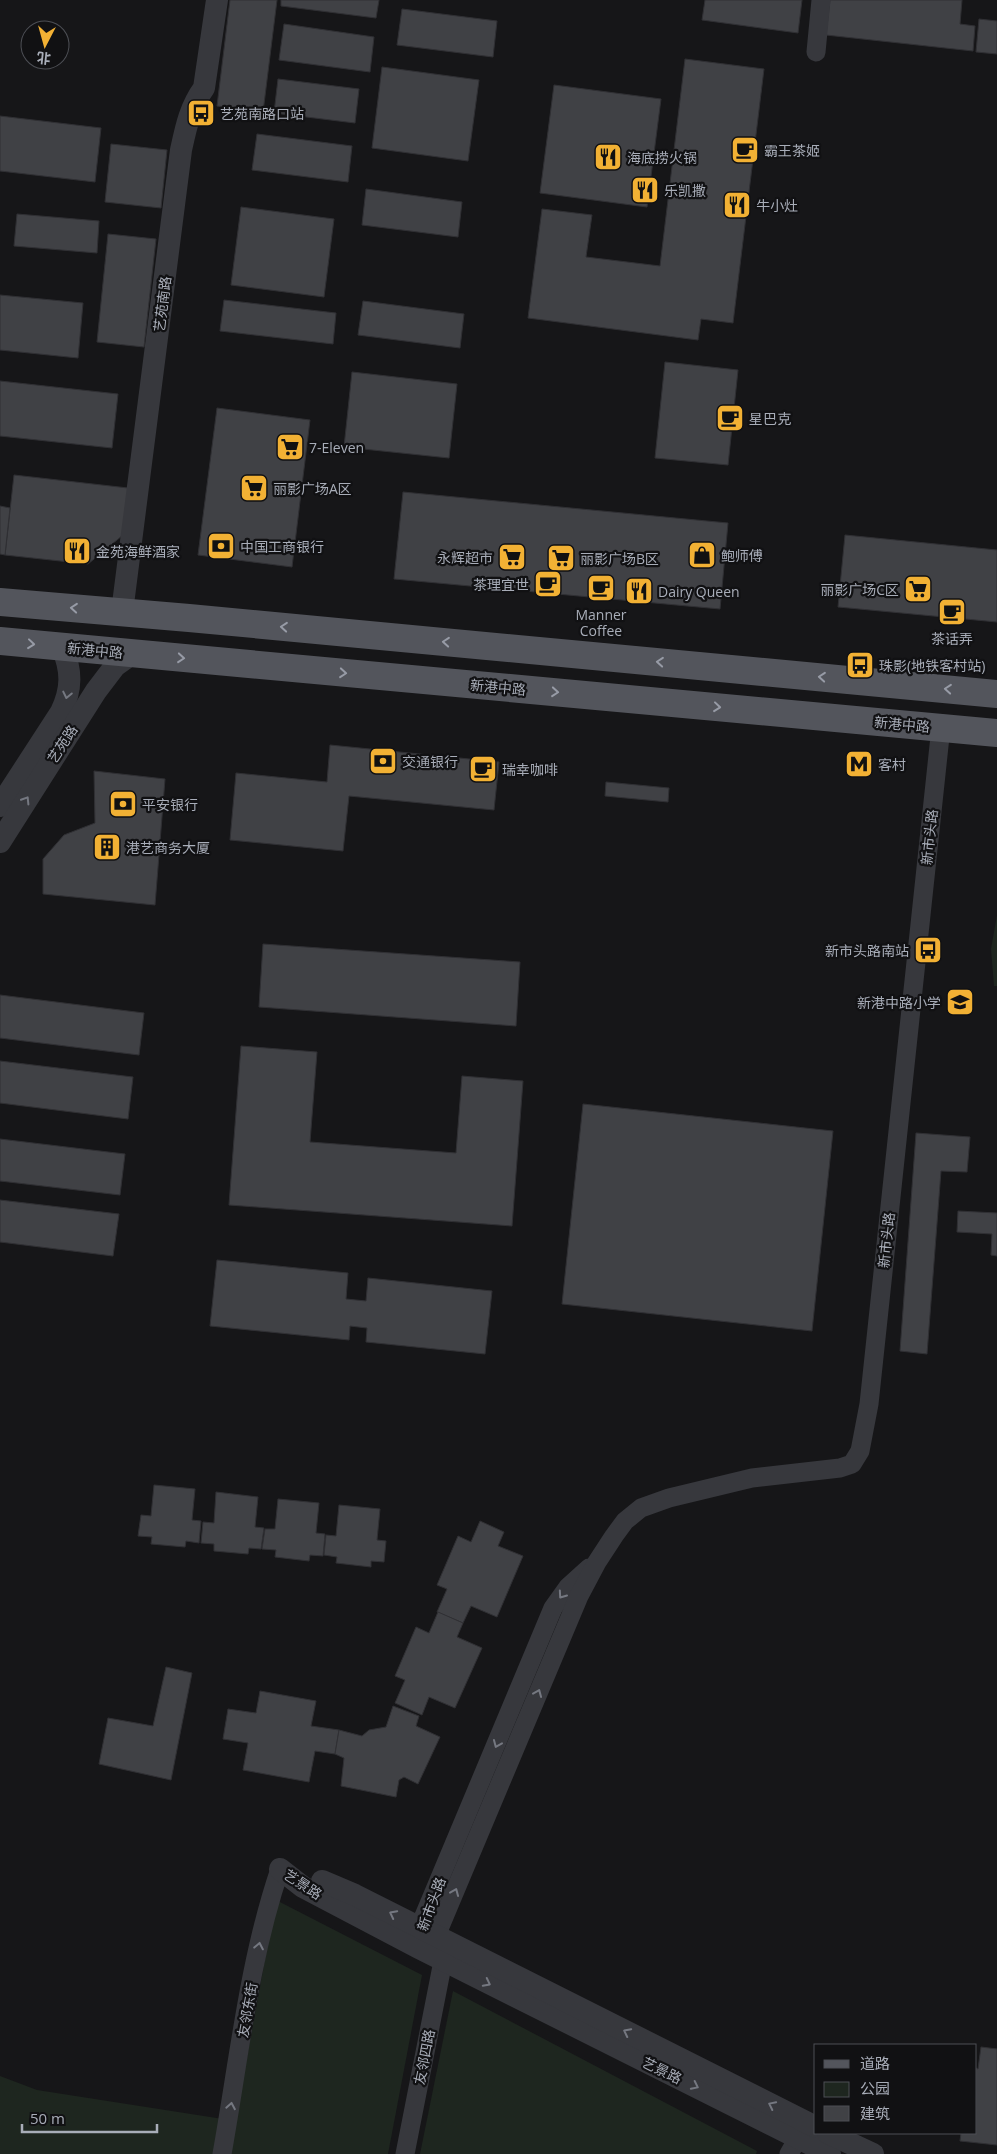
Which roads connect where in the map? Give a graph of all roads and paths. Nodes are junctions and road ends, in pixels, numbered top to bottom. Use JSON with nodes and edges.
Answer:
{"nodes":[{"id":1,"x":217,"y":0,"type":"edge"},
{"id":2,"x":821,"y":0,"type":"edge"},
{"id":3,"x":816,"y":52,"type":"dead end"},
{"id":4,"x":0,"y":602,"type":"edge"},
{"id":5,"x":122,"y":612,"type":"junction"},
{"id":6,"x":0,"y":641,"type":"edge"},
{"id":7,"x":62,"y":647,"type":"junction"},
{"id":8,"x":133,"y":653,"type":"junction"},
{"id":9,"x":997,"y":694,"type":"edge"},
{"id":10,"x":940,"y":727,"type":"junction"},
{"id":11,"x":997,"y":733,"type":"edge"},
{"id":12,"x":0,"y":806,"type":"edge"},
{"id":13,"x":0,"y":842,"type":"edge"},
{"id":14,"x":280,"y":1869,"type":"joint"},
{"id":15,"x":425,"y":1938,"type":"junction"},
{"id":16,"x":443,"y":1961,"type":"junction"},
{"id":17,"x":814,"y":2141,"type":"edge"},
{"id":18,"x":222,"y":2154,"type":"edge"},
{"id":19,"x":405,"y":2154,"type":"edge"},
{"id":20,"x":873,"y":2154,"type":"edge"}],
"edges":[{"from":1,"to":5,"type":"street","name":"艺苑南路"},
{"from":2,"to":3,"type":"street"},
{"from":5,"to":4,"type":"main road","one_way":true},
{"from":9,"to":5,"type":"main road","one_way":true},
{"from":6,"to":7,"type":"main road","name":"新港中路","one_way":true},
{"from":7,"to":8,"type":"main road","name":"新港中路"},
{"from":7,"to":12,"type":"street","name":"艺苑路","one_way":true},
{"from":8,"to":10,"type":"main road","name":"新港中路","one_way":true},
{"from":13,"to":8,"type":"street","name":"艺苑路","one_way":true},
{"from":10,"to":11,"type":"main road","name":"新港中路"},
{"from":10,"to":15,"type":"street","name":"新市头路"},
{"from":14,"to":15,"type":"street","name":"艺景路"},
{"from":18,"to":14,"type":"street","name":"友邻东街","one_way":true},
{"from":15,"to":16,"type":"street","name":"艺景路"},
{"from":17,"to":15,"type":"street","name":"艺景路","one_way":true},
{"from":16,"to":17,"type":"street","name":"艺景路","one_way":true},
{"from":16,"to":19,"type":"street","name":"友邻四路"},
{"from":17,"to":20,"type":"street","name":"艺景路"}]}
